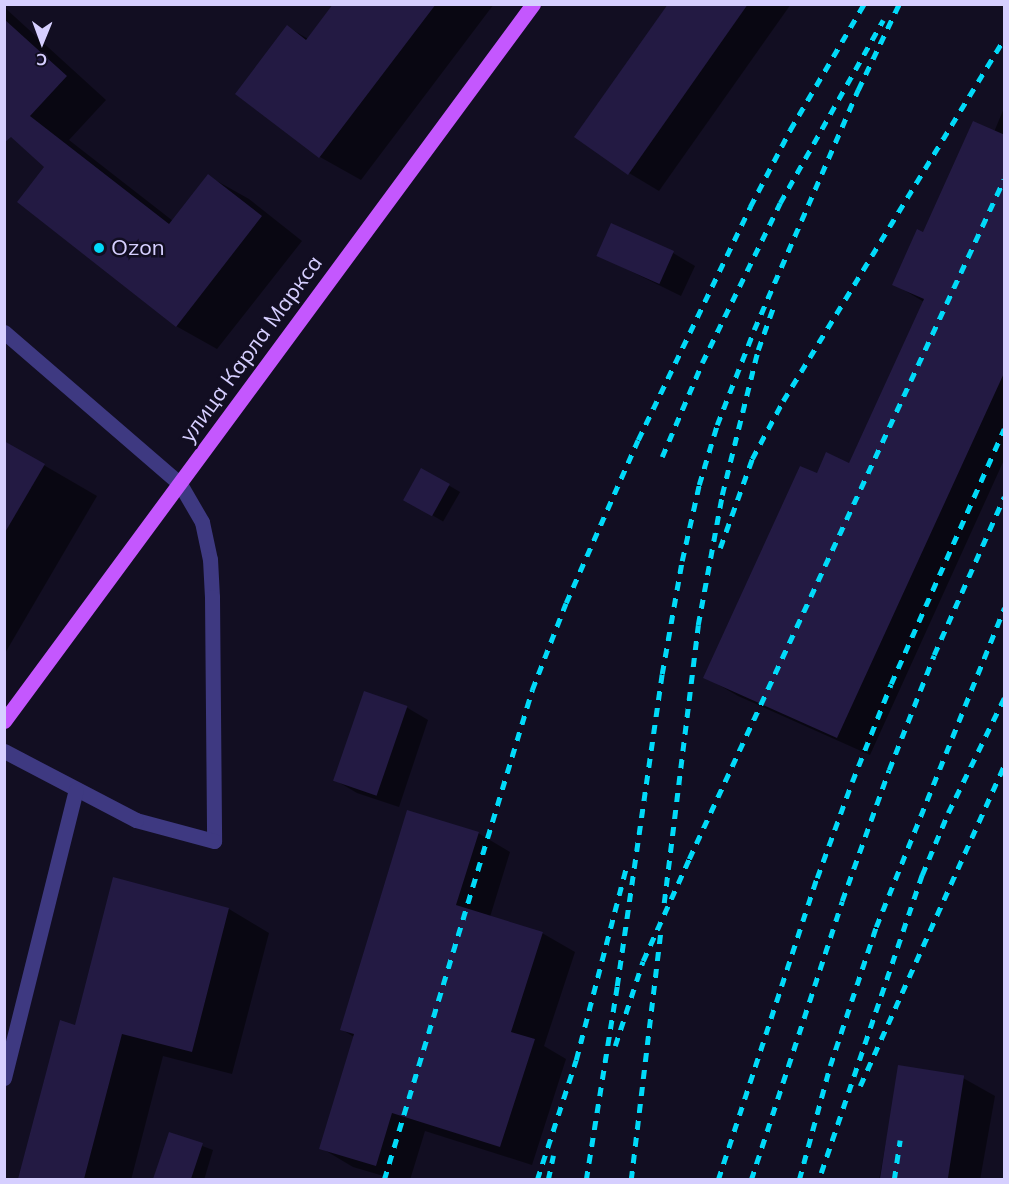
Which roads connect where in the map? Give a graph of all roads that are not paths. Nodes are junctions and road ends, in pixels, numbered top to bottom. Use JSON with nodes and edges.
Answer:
{"nodes":[{"id":1,"x":533,"y":4,"type":"edge"},
{"id":2,"x":4,"y":332,"type":"edge"},
{"id":3,"x":180,"y":484,"type":"junction"},
{"id":4,"x":4,"y":721,"type":"edge"},
{"id":5,"x":4,"y":751,"type":"edge"},
{"id":6,"x":76,"y":790,"type":"junction"},
{"id":7,"x":4,"y":1078,"type":"edge"}],
"edges":[{"from":1,"to":3,"type":"main road","name":"улица Карла Маркса"},
{"from":2,"to":3,"type":"street"},
{"from":3,"to":4,"type":"main road","name":"улица Карла Маркса"},
{"from":3,"to":6,"type":"street"},
{"from":5,"to":6,"type":"street"},
{"from":6,"to":7,"type":"street"}]}
